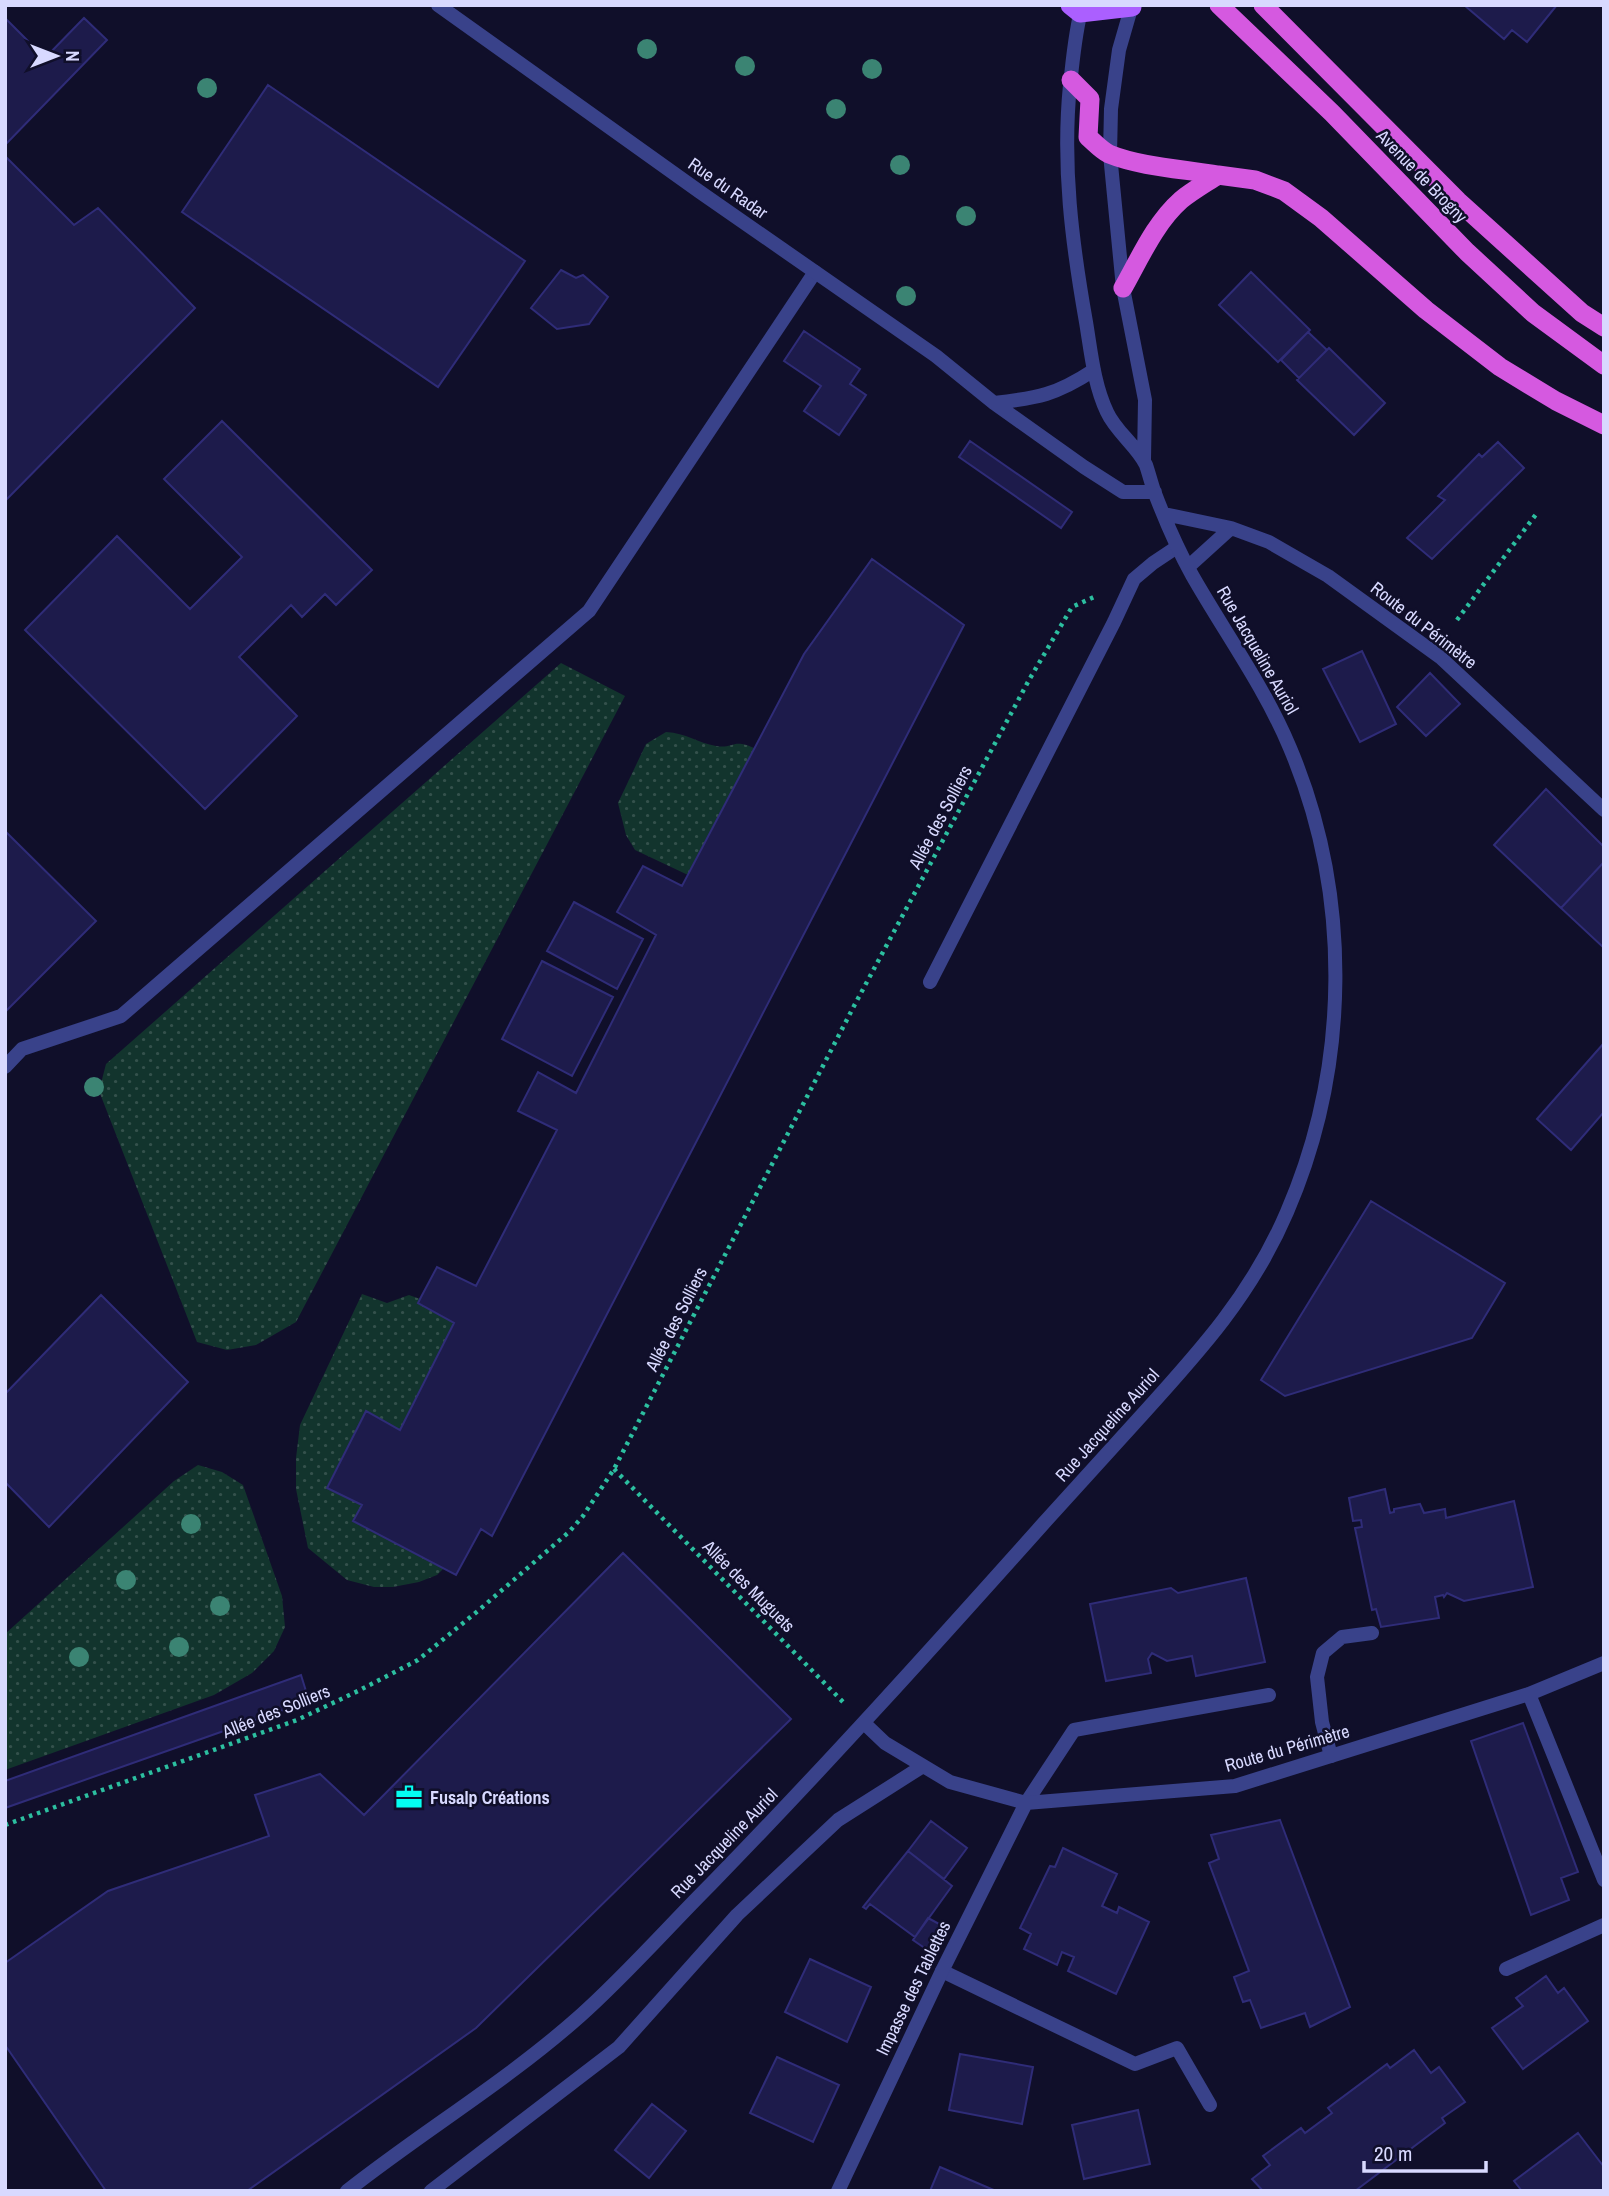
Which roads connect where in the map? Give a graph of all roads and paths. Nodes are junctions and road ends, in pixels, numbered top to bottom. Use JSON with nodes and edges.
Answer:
{"nodes":[{"id":1,"x":438,"y":5,"type":"edge"},
{"id":2,"x":1219,"y":5,"type":"edge"},
{"id":3,"x":1263,"y":5,"type":"edge"},
{"id":4,"x":1132,"y":6,"type":"edge"},
{"id":5,"x":1078,"y":8,"type":"edge"},
{"id":6,"x":1071,"y":80,"type":"junction"},
{"id":7,"x":1110,"y":154,"type":"junction"},
{"id":8,"x":1218,"y":175,"type":"junction"},
{"id":9,"x":815,"y":272,"type":"junction"},
{"id":10,"x":1124,"y":288,"type":"junction"},
{"id":11,"x":1604,"y":327,"type":"edge"},
{"id":12,"x":1604,"y":365,"type":"edge"},
{"id":13,"x":1094,"y":370,"type":"junction"},
{"id":14,"x":994,"y":403,"type":"junction"},
{"id":15,"x":1604,"y":425,"type":"edge"},
{"id":16,"x":1144,"y":460,"type":"junction"},
{"id":17,"x":1155,"y":492,"type":"junction"},
{"id":18,"x":1537,"y":513,"type":"dead end"},
{"id":19,"x":1164,"y":514,"type":"junction"},
{"id":20,"x":1231,"y":528,"type":"junction"},
{"id":21,"x":1177,"y":547,"type":"junction"},
{"id":22,"x":1188,"y":567,"type":"junction"},
{"id":23,"x":1134,"y":579,"type":"junction"},
{"id":24,"x":1457,"y":620,"type":"dead end"},
{"id":25,"x":1604,"y":810,"type":"edge"},
{"id":26,"x":930,"y":982,"type":"dead end"},
{"id":27,"x":5,"y":1067,"type":"edge"},
{"id":28,"x":614,"y":1469,"type":"junction"},
{"id":29,"x":1372,"y":1633,"type":"dead end"},
{"id":30,"x":1604,"y":1663,"type":"edge"},
{"id":31,"x":1529,"y":1694,"type":"junction"},
{"id":32,"x":1269,"y":1695,"type":"dead end"},
{"id":33,"x":864,"y":1723,"type":"junction"},
{"id":34,"x":1331,"y":1756,"type":"junction"},
{"id":35,"x":923,"y":1766,"type":"junction"},
{"id":36,"x":1026,"y":1803,"type":"junction"},
{"id":37,"x":5,"y":1825,"type":"edge"},
{"id":38,"x":1604,"y":1880,"type":"edge"},
{"id":39,"x":1604,"y":1925,"type":"edge"},
{"id":40,"x":1506,"y":1969,"type":"dead end"},
{"id":41,"x":942,"y":1971,"type":"junction"},
{"id":42,"x":1210,"y":2105,"type":"dead end"},
{"id":43,"x":347,"y":2191,"type":"edge"},
{"id":44,"x":431,"y":2191,"type":"edge"},
{"id":45,"x":838,"y":2191,"type":"edge"}],
"edges":[{"from":1,"to":9,"type":"street","name":"Rue du Radar"},
{"from":2,"to":12,"type":"highway","name":"Avenue de Brogny"},
{"from":3,"to":11,"type":"highway","name":"Avenue de Brogny"},
{"from":4,"to":5,"type":"main road"},
{"from":4,"to":7,"type":"street","name":"Rue Jacqueline Auriol"},
{"from":5,"to":6,"type":"street","name":"Rue Jacqueline Auriol"},
{"from":6,"to":7,"type":"highway"},
{"from":6,"to":13,"type":"street","name":"Rue Jacqueline Auriol"},
{"from":7,"to":8,"type":"highway"},
{"from":7,"to":10,"type":"street","name":"Rue Jacqueline Auriol"},
{"from":8,"to":10,"type":"highway"},
{"from":8,"to":15,"type":"highway"},
{"from":9,"to":14,"type":"street","name":"Rue du Radar"},
{"from":9,"to":27,"type":"street"},
{"from":10,"to":16,"type":"street","name":"Rue Jacqueline Auriol"},
{"from":13,"to":14,"type":"street"},
{"from":13,"to":16,"type":"street","name":"Rue Jacqueline Auriol"},
{"from":14,"to":17,"type":"street","name":"Rue du Radar"},
{"from":16,"to":17,"type":"street","name":"Rue Jacqueline Auriol"},
{"from":17,"to":19,"type":"street","name":"Rue Jacqueline Auriol"},
{"from":18,"to":24,"type":"path"},
{"from":19,"to":20,"type":"street","name":"Route du Périmètre"},
{"from":19,"to":21,"type":"street","name":"Rue Jacqueline Auriol"},
{"from":20,"to":22,"type":"street"},
{"from":20,"to":25,"type":"street","name":"Route du Périmètre"},
{"from":21,"to":22,"type":"street","name":"Rue Jacqueline Auriol"},
{"from":21,"to":23,"type":"street"},
{"from":22,"to":33,"type":"street","name":"Rue Jacqueline Auriol"},
{"from":23,"to":26,"type":"street"},
{"from":23,"to":28,"type":"path","name":"Allée des Solliers"},
{"from":28,"to":33,"type":"path","name":"Allée des Muguets"},
{"from":28,"to":37,"type":"path","name":"Allée des Solliers"},
{"from":29,"to":34,"type":"street"},
{"from":30,"to":31,"type":"street","name":"Route du Périmètre"},
{"from":31,"to":34,"type":"street","name":"Route du Périmètre"},
{"from":31,"to":38,"type":"street"},
{"from":32,"to":36,"type":"street","name":"Impasse des Tablettes"},
{"from":33,"to":35,"type":"street","name":"Route du Périmètre"},
{"from":33,"to":43,"type":"street","name":"Rue Jacqueline Auriol"},
{"from":34,"to":36,"type":"street","name":"Route du Périmètre"},
{"from":35,"to":36,"type":"street","name":"Route du Périmètre"},
{"from":35,"to":44,"type":"street"},
{"from":36,"to":41,"type":"street","name":"Impasse des Tablettes"},
{"from":39,"to":40,"type":"street"},
{"from":41,"to":42,"type":"street"},
{"from":41,"to":45,"type":"street","name":"Impasse des Tablettes"}]}
